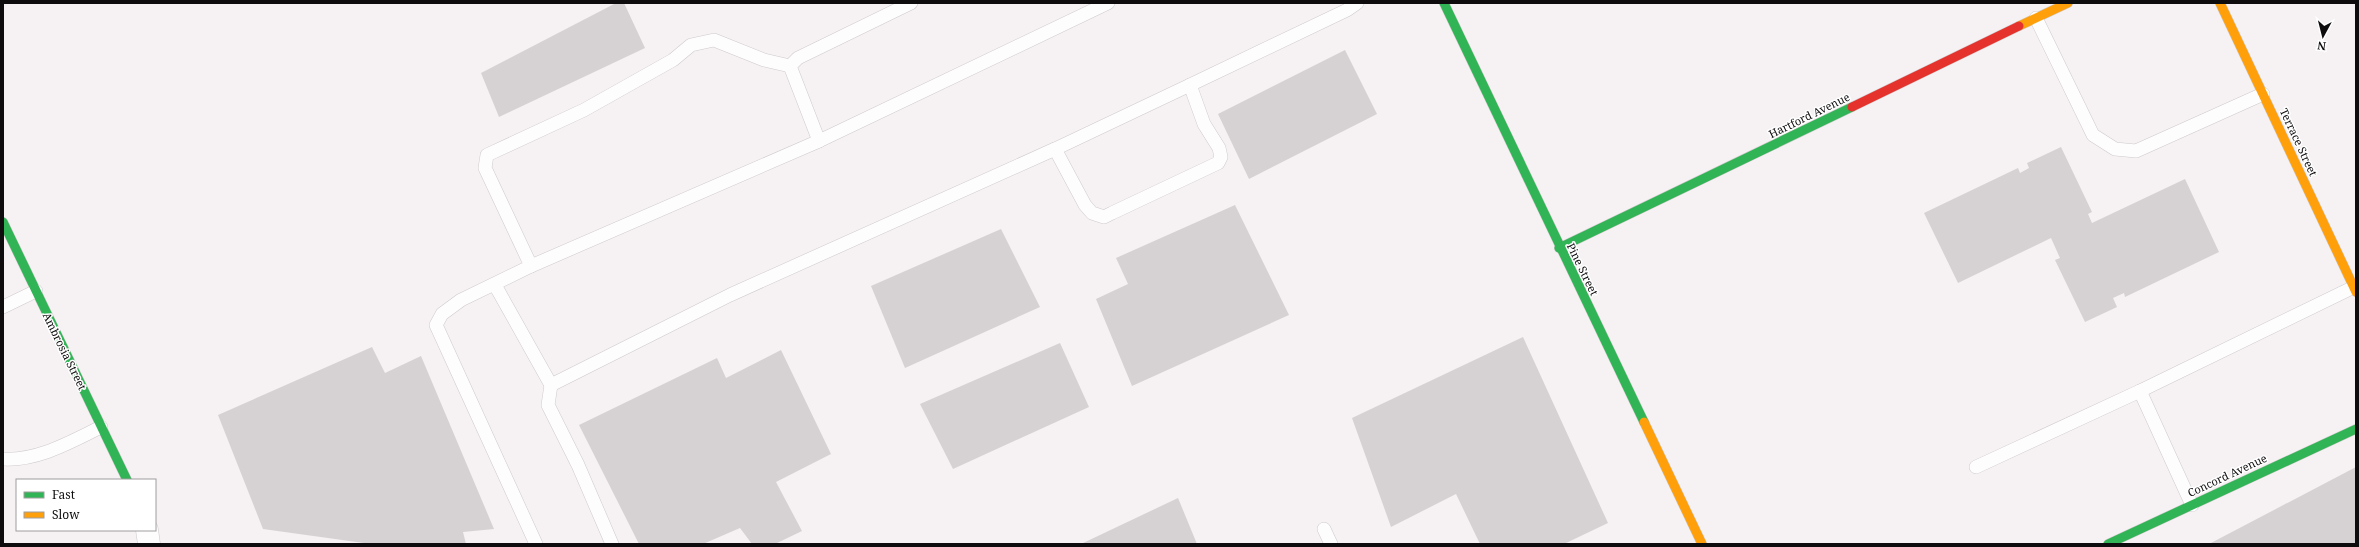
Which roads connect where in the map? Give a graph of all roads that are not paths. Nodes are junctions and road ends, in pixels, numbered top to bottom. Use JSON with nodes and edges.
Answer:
{"nodes":[{"id":1,"x":911,"y":3,"type":"edge"},
{"id":2,"x":1108,"y":3,"type":"edge"},
{"id":3,"x":1357,"y":3,"type":"edge"},
{"id":4,"x":1444,"y":3,"type":"edge"},
{"id":5,"x":2068,"y":3,"type":"edge"},
{"id":6,"x":2220,"y":3,"type":"edge"},
{"id":7,"x":2036,"y":18,"type":"junction"},
{"id":8,"x":790,"y":66,"type":"junction"},
{"id":9,"x":1190,"y":85,"type":"junction"},
{"id":10,"x":2263,"y":94,"type":"junction"},
{"id":11,"x":819,"y":141,"type":"junction"},
{"id":12,"x":1055,"y":149,"type":"junction"},
{"id":13,"x":3,"y":222,"type":"edge"},
{"id":14,"x":1559,"y":248,"type":"junction"},
{"id":15,"x":531,"y":266,"type":"junction"},
{"id":16,"x":495,"y":285,"type":"junction"},
{"id":17,"x":2355,"y":288,"type":"edge"},
{"id":18,"x":36,"y":291,"type":"junction"},
{"id":19,"x":3,"y":307,"type":"edge"},
{"id":20,"x":551,"y":386,"type":"junction"},
{"id":21,"x":2140,"y":391,"type":"junction"},
{"id":22,"x":101,"y":427,"type":"junction"},
{"id":23,"x":2356,"y":428,"type":"edge"},
{"id":24,"x":3,"y":459,"type":"edge"},
{"id":25,"x":1976,"y":467,"type":"dead end"},
{"id":26,"x":127,"y":479,"type":"edge"},
{"id":27,"x":2192,"y":505,"type":"junction"},
{"id":28,"x":1324,"y":529,"type":"dead end"},
{"id":29,"x":147,"y":531,"type":"edge"},
{"id":30,"x":1697,"y":542,"type":"edge"},
{"id":31,"x":609,"y":543,"type":"edge"},
{"id":32,"x":149,"y":544,"type":"edge"},
{"id":33,"x":536,"y":544,"type":"edge"},
{"id":34,"x":1331,"y":544,"type":"edge"},
{"id":35,"x":2108,"y":544,"type":"edge"}],
"edges":[{"from":1,"to":8,"type":"lane"},
{"from":2,"to":11,"type":"lane"},
{"from":3,"to":9,"type":"lane"},
{"from":4,"to":14,"type":"street","name":"Pine Street"},
{"from":5,"to":7,"type":"street","name":"Hartford Avenue"},
{"from":6,"to":10,"type":"street","name":"Terrace Street"},
{"from":7,"to":10,"type":"lane"},
{"from":7,"to":14,"type":"street","name":"Hartford Avenue"},
{"from":8,"to":11,"type":"lane"},
{"from":8,"to":15,"type":"lane"},
{"from":9,"to":12,"type":"lane"},
{"from":9,"to":12,"type":"lane"},
{"from":10,"to":17,"type":"street","name":"Terrace Street"},
{"from":11,"to":15,"type":"lane"},
{"from":12,"to":20,"type":"lane"},
{"from":13,"to":18,"type":"street","name":"Ambrosia Street"},
{"from":14,"to":30,"type":"street","name":"Pine Street"},
{"from":15,"to":16,"type":"lane"},
{"from":16,"to":20,"type":"lane"},
{"from":16,"to":33,"type":"lane"},
{"from":17,"to":21,"type":"lane"},
{"from":18,"to":19,"type":"lane"},
{"from":18,"to":22,"type":"street","name":"Ambrosia Street"},
{"from":20,"to":31,"type":"lane"},
{"from":21,"to":25,"type":"lane"},
{"from":21,"to":27,"type":"lane"},
{"from":22,"to":24,"type":"lane"},
{"from":22,"to":26,"type":"street","name":"Ambrosia Street"},
{"from":23,"to":27,"type":"street","name":"Concord Avenue"},
{"from":27,"to":35,"type":"street","name":"Concord Avenue"},
{"from":28,"to":34,"type":"lane"},
{"from":29,"to":32,"type":"street"}]}
